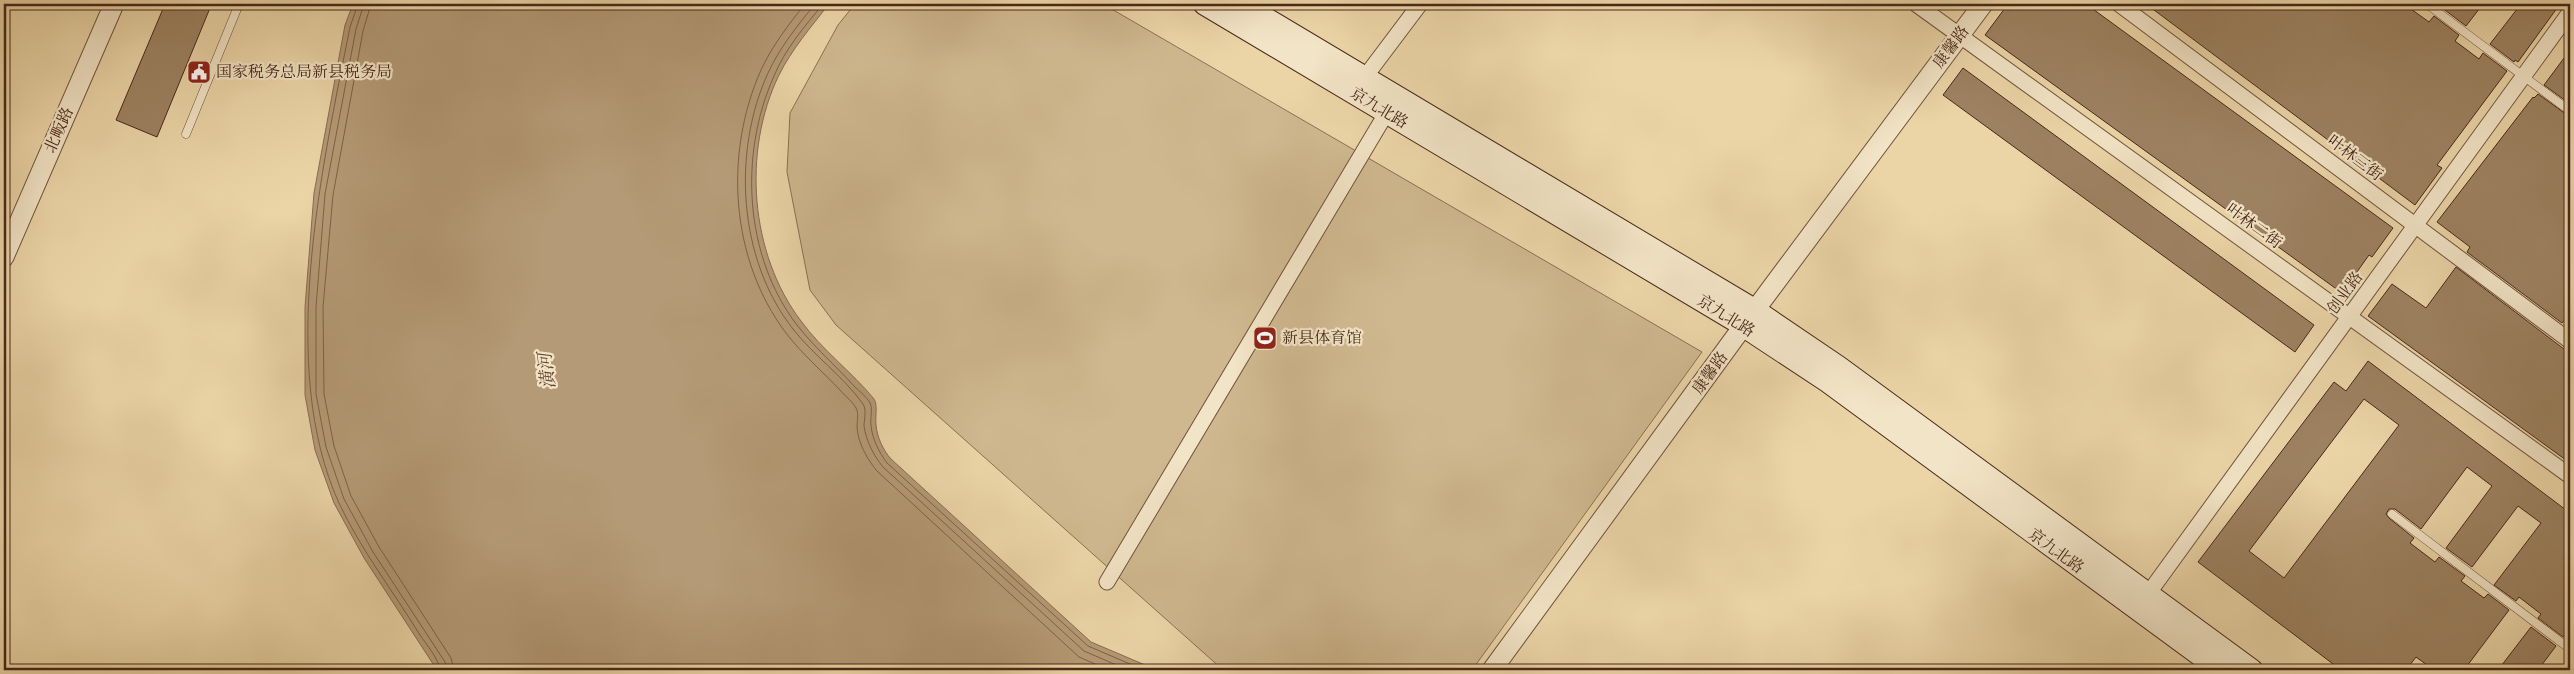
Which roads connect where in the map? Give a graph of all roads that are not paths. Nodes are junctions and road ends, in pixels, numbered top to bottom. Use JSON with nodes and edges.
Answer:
{"nodes":[{"id":1,"x":114,"y":4,"type":"edge"},
{"id":2,"x":239,"y":4,"type":"edge"},
{"id":3,"x":1204,"y":4,"type":"edge"},
{"id":4,"x":1242,"y":4,"type":"edge"},
{"id":5,"x":1420,"y":4,"type":"edge"},
{"id":6,"x":1916,"y":4,"type":"edge"},
{"id":7,"x":1983,"y":4,"type":"edge"},
{"id":8,"x":2119,"y":4,"type":"edge"},
{"id":9,"x":2427,"y":4,"type":"edge"},
{"id":10,"x":2570,"y":12,"type":"edge"},
{"id":11,"x":1960,"y":35,"type":"junction"},
{"id":12,"x":2524,"y":76,"type":"junction"},
{"id":13,"x":1365,"y":78,"type":"junction"},
{"id":14,"x":2570,"y":111,"type":"edge"},
{"id":15,"x":1387,"y":112,"type":"junction"},
{"id":16,"x":186,"y":134,"type":"dead end"},
{"id":17,"x":2416,"y":226,"type":"junction"},
{"id":18,"x":4,"y":257,"type":"edge"},
{"id":19,"x":2350,"y":317,"type":"junction"},
{"id":20,"x":1749,"y":318,"type":"junction"},
{"id":21,"x":2570,"y":341,"type":"edge"},
{"id":22,"x":2570,"y":476,"type":"edge"},
{"id":23,"x":2392,"y":514,"type":"dead end"},
{"id":24,"x":1107,"y":582,"type":"dead end"},
{"id":25,"x":2148,"y":594,"type":"junction"},
{"id":26,"x":2570,"y":649,"type":"edge"},
{"id":27,"x":1492,"y":670,"type":"edge"},
{"id":28,"x":2220,"y":670,"type":"edge"},
{"id":29,"x":2252,"y":670,"type":"edge"}],
"edges":[{"from":1,"to":18,"type":"street","name":"北畈路"},
{"from":2,"to":16,"type":"lane"},
{"from":3,"to":15,"type":"main road","name":"京九北路"},
{"from":4,"to":13,"type":"main road","name":"京九北路"},
{"from":5,"to":13,"type":"street"},
{"from":6,"to":11,"type":"street","name":"叶林二街"},
{"from":7,"to":11,"type":"street","name":"康馨路"},
{"from":8,"to":17,"type":"street","name":"叶林三街"},
{"from":9,"to":12,"type":"lane"},
{"from":10,"to":12,"type":"street","name":"创业路"},
{"from":11,"to":19,"type":"street","name":"叶林二街"},
{"from":11,"to":20,"type":"street","name":"康馨路"},
{"from":12,"to":14,"type":"lane"},
{"from":12,"to":17,"type":"street","name":"创业路"},
{"from":13,"to":20,"type":"main road","name":"京九北路"},
{"from":15,"to":20,"type":"main road","name":"京九北路"},
{"from":15,"to":24,"type":"street"},
{"from":17,"to":19,"type":"street","name":"创业路"},
{"from":17,"to":21,"type":"street","name":"叶林三街"},
{"from":19,"to":22,"type":"street","name":"叶林二街"},
{"from":19,"to":25,"type":"street","name":"创业路"},
{"from":20,"to":25,"type":"main road","name":"京九北路"},
{"from":20,"to":27,"type":"street","name":"康馨路"},
{"from":20,"to":28,"type":"main road","name":"京九北路"},
{"from":23,"to":26,"type":"lane"},
{"from":25,"to":29,"type":"main road","name":"京九北路"}]}
